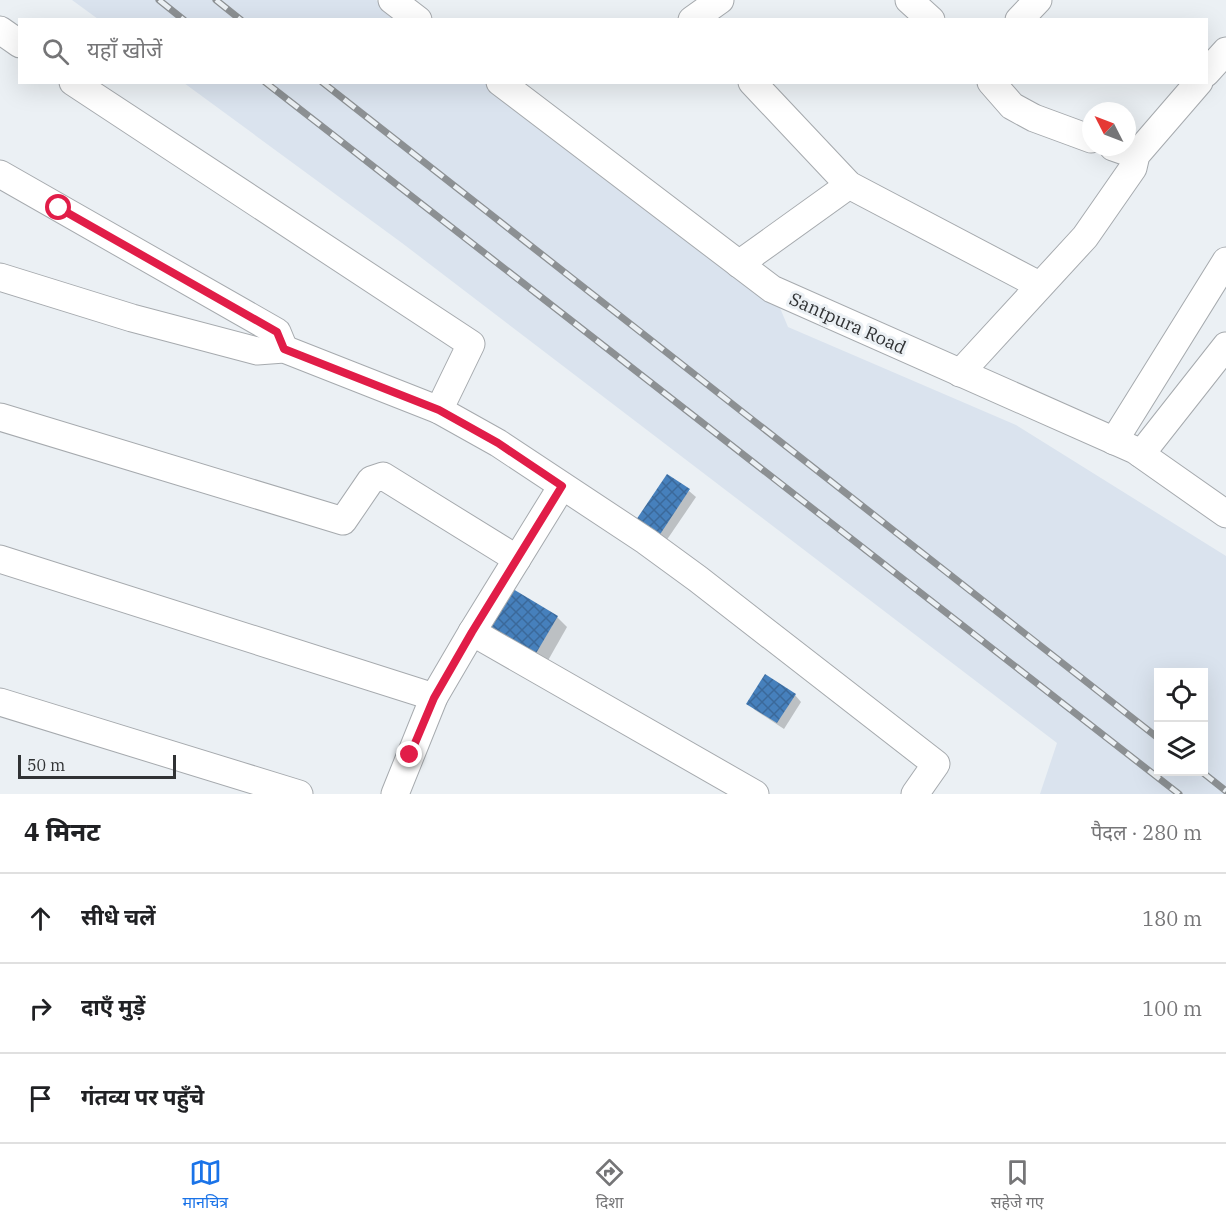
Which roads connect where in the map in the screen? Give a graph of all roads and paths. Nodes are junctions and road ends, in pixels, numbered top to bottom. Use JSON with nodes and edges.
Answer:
{"nodes":[{"id":1,"x":392,"y":0,"type":"edge"},
{"id":2,"x":720,"y":0,"type":"edge"},
{"id":3,"x":909,"y":0,"type":"edge"},
{"id":4,"x":1038,"y":0,"type":"edge"},
{"id":5,"x":415,"y":18,"type":"edge"},
{"id":6,"x":695,"y":18,"type":"edge"},
{"id":7,"x":929,"y":18,"type":"edge"},
{"id":8,"x":1021,"y":18,"type":"edge"},
{"id":9,"x":0,"y":30,"type":"edge"},
{"id":10,"x":18,"y":43,"type":"edge"},
{"id":11,"x":1226,"y":51,"type":"edge"},
{"id":12,"x":1208,"y":71,"type":"edge"},
{"id":13,"x":76,"y":84,"type":"edge"},
{"id":14,"x":503,"y":84,"type":"edge"},
{"id":15,"x":754,"y":84,"type":"edge"},
{"id":16,"x":992,"y":84,"type":"edge"},
{"id":17,"x":1197,"y":84,"type":"edge"},
{"id":18,"x":1082,"y":136,"type":"edge"},
{"id":19,"x":1136,"y":141,"type":"edge"},
{"id":20,"x":1127,"y":156,"type":"edge"},
{"id":21,"x":0,"y":174,"type":"edge"},
{"id":22,"x":849,"y":185,"type":"junction"},
{"id":23,"x":1226,"y":261,"type":"edge"},
{"id":24,"x":739,"y":264,"type":"junction"},
{"id":25,"x":0,"y":277,"type":"edge"},
{"id":26,"x":1039,"y":285,"type":"junction"},
{"id":27,"x":1226,"y":346,"type":"edge"},
{"id":28,"x":284,"y":349,"type":"junction"},
{"id":29,"x":960,"y":373,"type":"junction"},
{"id":30,"x":439,"y":410,"type":"junction"},
{"id":31,"x":0,"y":417,"type":"edge"},
{"id":32,"x":1114,"y":441,"type":"junction"},
{"id":33,"x":1140,"y":454,"type":"junction"},
{"id":34,"x":562,"y":486,"type":"junction"},
{"id":35,"x":1226,"y":514,"type":"edge"},
{"id":36,"x":0,"y":559,"type":"edge"},
{"id":37,"x":517,"y":559,"type":"junction"},
{"id":38,"x":472,"y":632,"type":"junction"},
{"id":39,"x":434,"y":698,"type":"junction"},
{"id":40,"x":0,"y":702,"type":"edge"},
{"id":41,"x":299,"y":794,"type":"edge"},
{"id":42,"x":395,"y":794,"type":"edge"},
{"id":43,"x":755,"y":794,"type":"edge"},
{"id":44,"x":915,"y":794,"type":"edge"}],
"edges":[{"from":1,"to":5,"type":"street"},
{"from":2,"to":6,"type":"street"},
{"from":3,"to":7,"type":"street"},
{"from":4,"to":8,"type":"street"},
{"from":9,"to":10,"type":"street"},
{"from":11,"to":12,"type":"street"},
{"from":13,"to":30,"type":"street"},
{"from":14,"to":24,"type":"street","name":"Santpura Road"},
{"from":15,"to":22,"type":"street"},
{"from":16,"to":18,"type":"street"},
{"from":17,"to":19,"type":"street"},
{"from":20,"to":26,"type":"street"},
{"from":21,"to":28,"type":"street"},
{"from":22,"to":24,"type":"street"},
{"from":22,"to":26,"type":"street"},
{"from":23,"to":32,"type":"street"},
{"from":24,"to":29,"type":"street","name":"Santpura Road"},
{"from":25,"to":28,"type":"street"},
{"from":26,"to":29,"type":"street"},
{"from":27,"to":33,"type":"street"},
{"from":28,"to":30,"type":"street"},
{"from":29,"to":32,"type":"street","name":"Santpura Road"},
{"from":30,"to":34,"type":"street"},
{"from":31,"to":37,"type":"street"},
{"from":32,"to":33,"type":"street","name":"Santpura Road"},
{"from":33,"to":35,"type":"street","name":"Santpura Road"},
{"from":34,"to":37,"type":"street"},
{"from":34,"to":44,"type":"street"},
{"from":36,"to":39,"type":"street"},
{"from":37,"to":38,"type":"street"},
{"from":38,"to":39,"type":"street"},
{"from":38,"to":43,"type":"street"},
{"from":39,"to":42,"type":"street"},
{"from":40,"to":41,"type":"street"}]}
